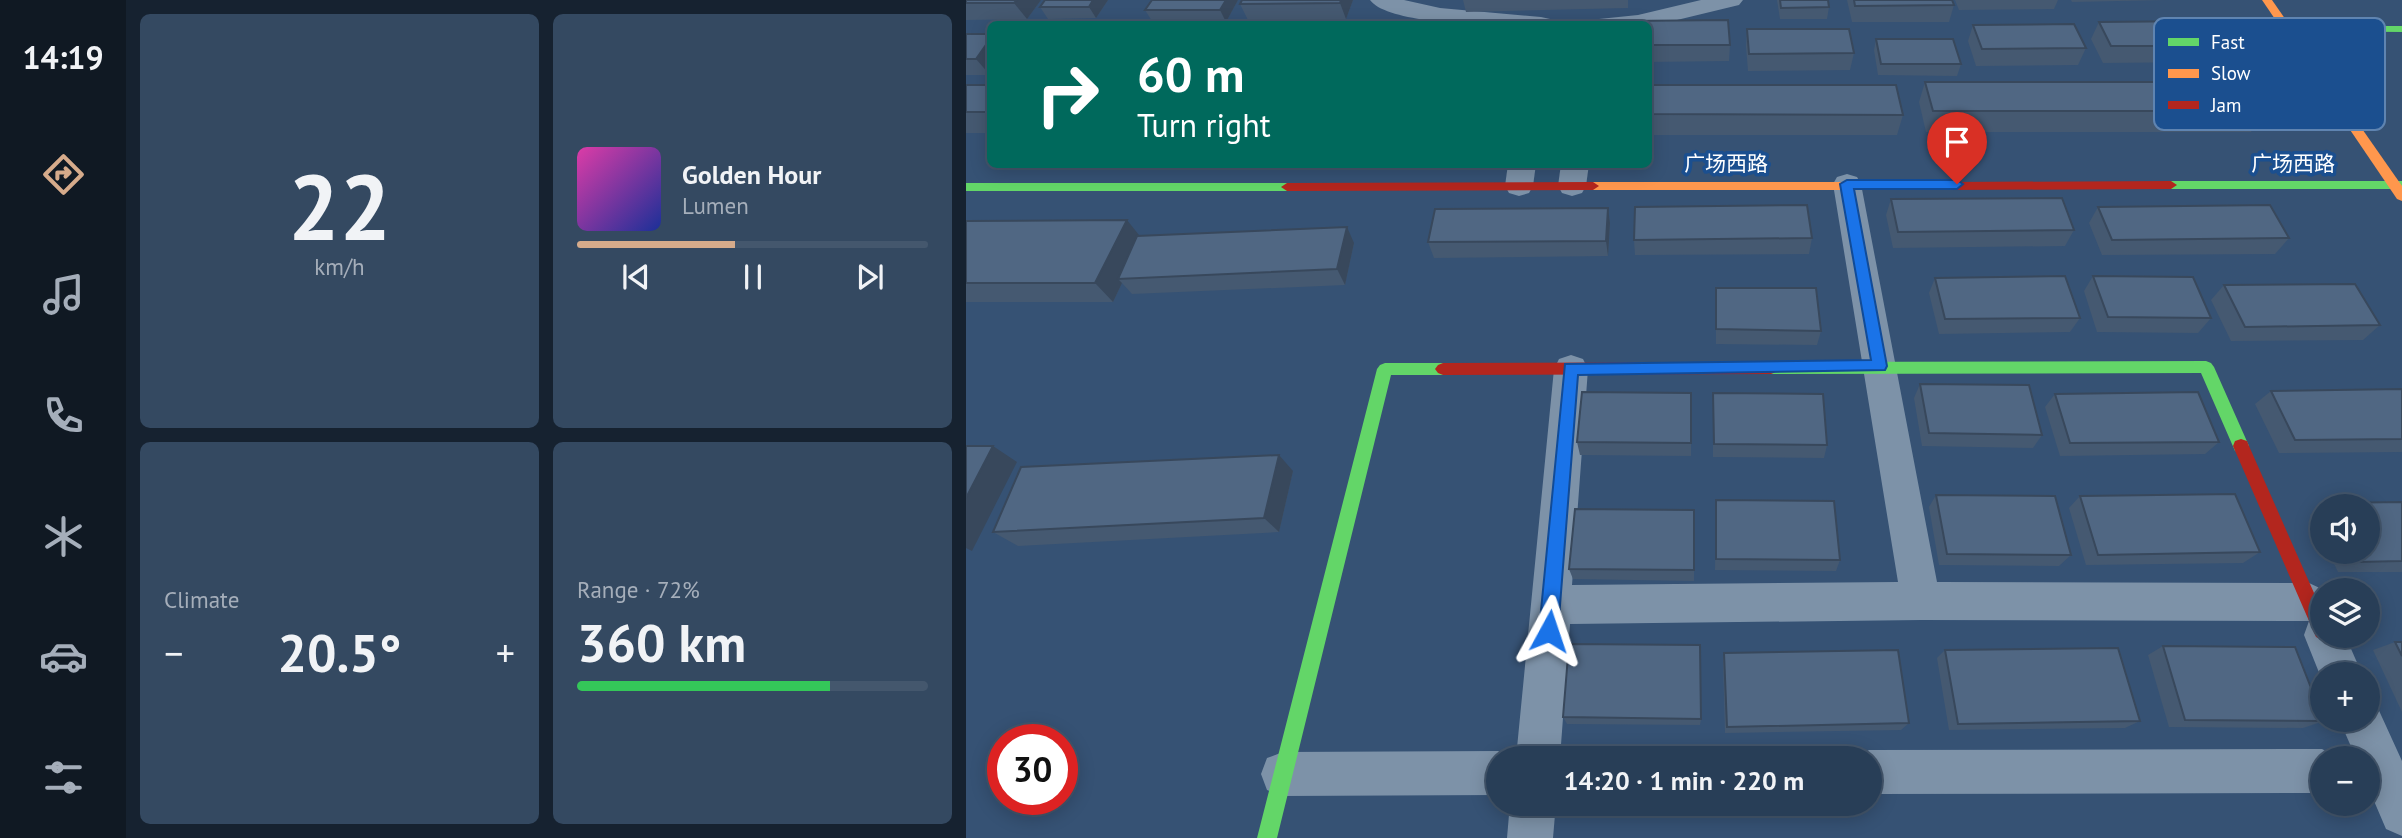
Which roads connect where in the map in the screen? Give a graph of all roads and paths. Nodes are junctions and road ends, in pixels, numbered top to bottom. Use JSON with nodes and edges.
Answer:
{"nodes":[{"id":1,"x":1382,"y":0,"type":"edge"},
{"id":2,"x":1731,"y":0,"type":"edge"},
{"id":3,"x":2267,"y":0,"type":"edge"},
{"id":4,"x":2298,"y":10,"type":"dead end"},
{"id":5,"x":2279,"y":18,"type":"edge"},
{"id":6,"x":2304,"y":18,"type":"edge"},
{"id":7,"x":1510,"y":21,"type":"edge"},
{"id":8,"x":1642,"y":21,"type":"edge"},
{"id":9,"x":2358,"y":130,"type":"edge"},
{"id":10,"x":1520,"y":175,"type":"edge"},
{"id":11,"x":1573,"y":175,"type":"edge"},
{"id":12,"x":1847,"y":184,"type":"junction"},
{"id":13,"x":966,"y":187,"type":"edge"},
{"id":14,"x":2400,"y":189,"type":"edge"},
{"id":15,"x":1880,"y":366,"type":"junction"},
{"id":16,"x":1571,"y":369,"type":"junction"},
{"id":17,"x":1921,"y":601,"type":"junction"},
{"id":18,"x":2310,"y":603,"type":"edge"},
{"id":19,"x":1551,"y":605,"type":"junction"},
{"id":20,"x":2310,"y":623,"type":"edge"},
{"id":21,"x":2367,"y":732,"type":"edge"},
{"id":22,"x":1539,"y":746,"type":"edge"},
{"id":23,"x":2310,"y":771,"type":"edge"},
{"id":24,"x":2384,"y":771,"type":"edge"},
{"id":25,"x":1882,"y":772,"type":"edge"},
{"id":26,"x":1486,"y":773,"type":"edge"},
{"id":27,"x":1283,"y":774,"type":"junction"},
{"id":28,"x":2402,"y":813,"type":"edge"},
{"id":29,"x":1533,"y":816,"type":"edge"},
{"id":30,"x":1267,"y":838,"type":"edge"},
{"id":31,"x":1530,"y":838,"type":"edge"}],
"edges":[{"from":1,"to":7,"type":"street"},
{"from":2,"to":8,"type":"street"},
{"from":3,"to":5,"type":"main road"},
{"from":4,"to":6,"type":"main road"},
{"from":9,"to":14,"type":"main road"},
{"from":10,"to":11,"type":"main road","name":"广场西路"},
{"from":10,"to":13,"type":"main road","name":"广场西路"},
{"from":11,"to":12,"type":"main road","name":"广场西路"},
{"from":12,"to":14,"type":"main road","name":"广场西路"},
{"from":12,"to":15,"type":"street"},
{"from":15,"to":16,"type":"main road"},
{"from":15,"to":17,"type":"street"},
{"from":15,"to":18,"type":"main road"},
{"from":16,"to":19,"type":"street"},
{"from":16,"to":27,"type":"main road"},
{"from":17,"to":19,"type":"street"},
{"from":17,"to":20,"type":"street"},
{"from":19,"to":22,"type":"street"},
{"from":21,"to":24,"type":"street"},
{"from":23,"to":25,"type":"street"},
{"from":24,"to":28,"type":"street"},
{"from":26,"to":27,"type":"street"},
{"from":27,"to":30,"type":"main road"},
{"from":29,"to":31,"type":"street"}]}
